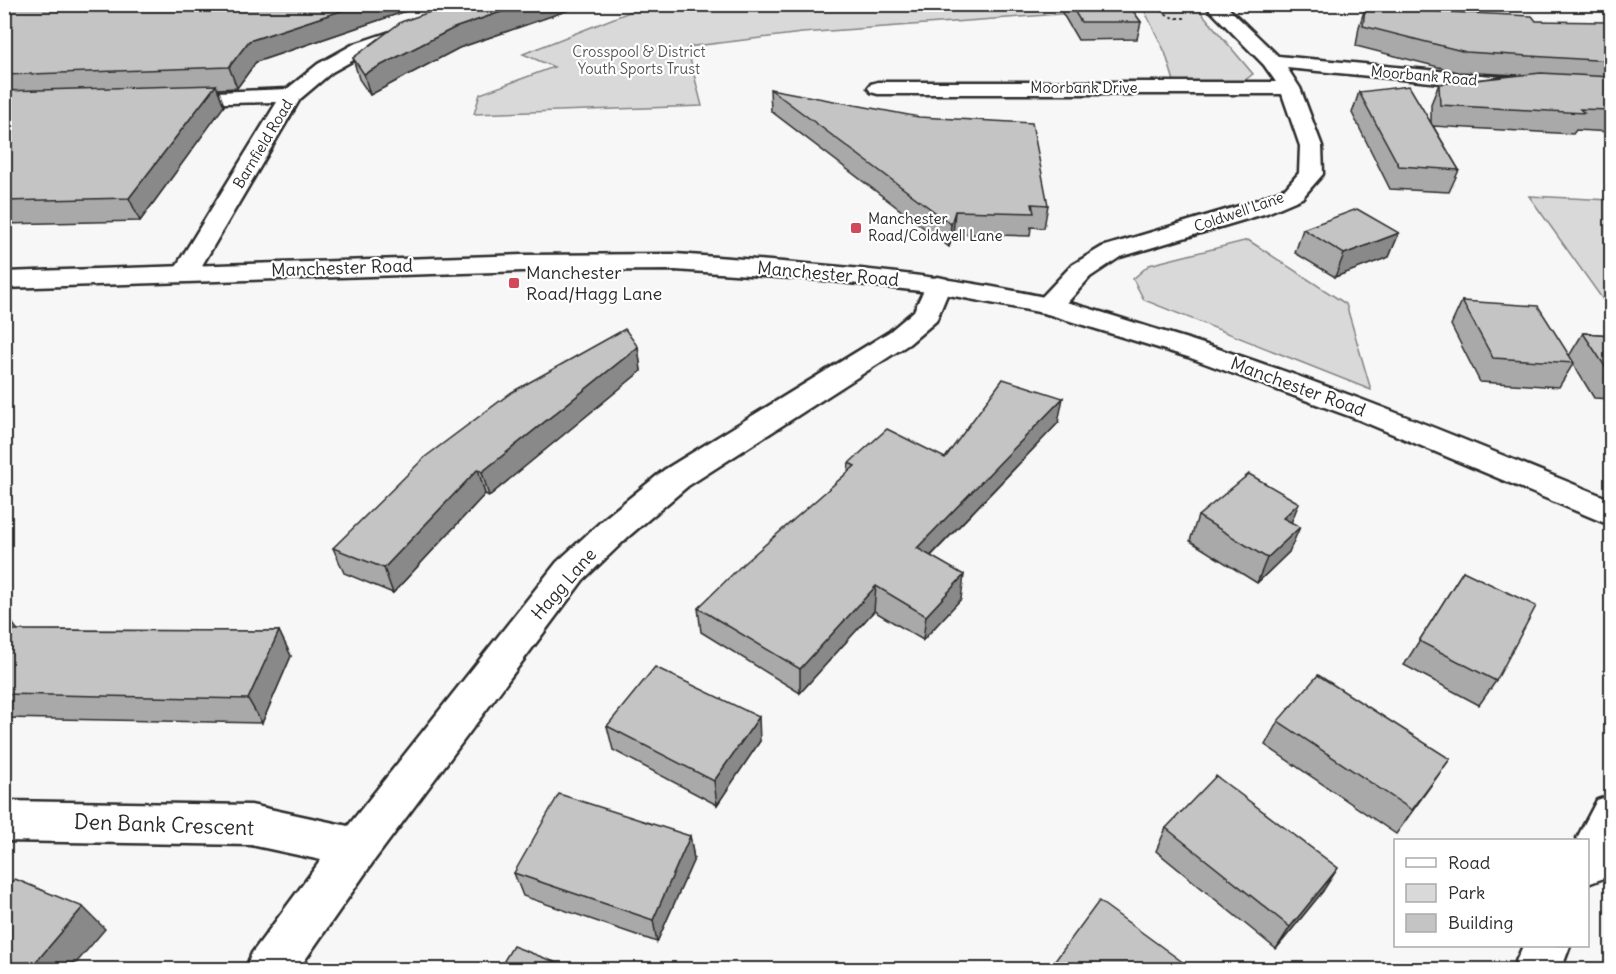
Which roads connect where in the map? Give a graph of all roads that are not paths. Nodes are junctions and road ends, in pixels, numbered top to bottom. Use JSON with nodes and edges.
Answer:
{"nodes":[{"id":1,"x":493,"y":4,"type":"edge"},
{"id":2,"x":1213,"y":4,"type":"edge"},
{"id":3,"x":1272,"y":61,"type":"junction"},
{"id":4,"x":1528,"y":85,"type":"edge"},
{"id":5,"x":878,"y":88,"type":"dead end"},
{"id":6,"x":1290,"y":88,"type":"junction"},
{"id":7,"x":292,"y":95,"type":"junction"},
{"id":8,"x":151,"y":99,"type":"edge"},
{"id":9,"x":185,"y":273,"type":"junction"},
{"id":10,"x":4,"y":280,"type":"edge"},
{"id":11,"x":938,"y":285,"type":"junction"},
{"id":12,"x":1049,"y":306,"type":"junction"},
{"id":13,"x":1611,"y":514,"type":"edge"},
{"id":14,"x":1611,"y":814,"type":"edge"},
{"id":15,"x":4,"y":821,"type":"edge"},
{"id":16,"x":357,"y":848,"type":"junction"},
{"id":17,"x":1589,"y":859,"type":"edge"},
{"id":18,"x":1546,"y":947,"type":"edge"},
{"id":19,"x":269,"y":969,"type":"edge"},
{"id":20,"x":1536,"y":969,"type":"edge"}],
"edges":[{"from":1,"to":7,"type":"street","name":"Barnfield Road"},
{"from":2,"to":3,"type":"street","name":"Coldwell Lane"},
{"from":3,"to":4,"type":"street","name":"Moorbank Road"},
{"from":3,"to":6,"type":"street","name":"Coldwell Lane"},
{"from":5,"to":6,"type":"street","name":"Moorbank Drive"},
{"from":6,"to":12,"type":"street","name":"Coldwell Lane"},
{"from":7,"to":8,"type":"street"},
{"from":7,"to":9,"type":"street","name":"Barnfield Road"},
{"from":9,"to":10,"type":"street","name":"Manchester Road"},
{"from":9,"to":11,"type":"street","name":"Manchester Road"},
{"from":11,"to":12,"type":"street","name":"Manchester Road"},
{"from":11,"to":16,"type":"street","name":"Hagg Lane"},
{"from":12,"to":13,"type":"street","name":"Manchester Road"},
{"from":14,"to":17,"type":"street"},
{"from":15,"to":16,"type":"street","name":"Den Bank Crescent"},
{"from":16,"to":19,"type":"street","name":"Hagg Lane"},
{"from":18,"to":20,"type":"street"}]}
